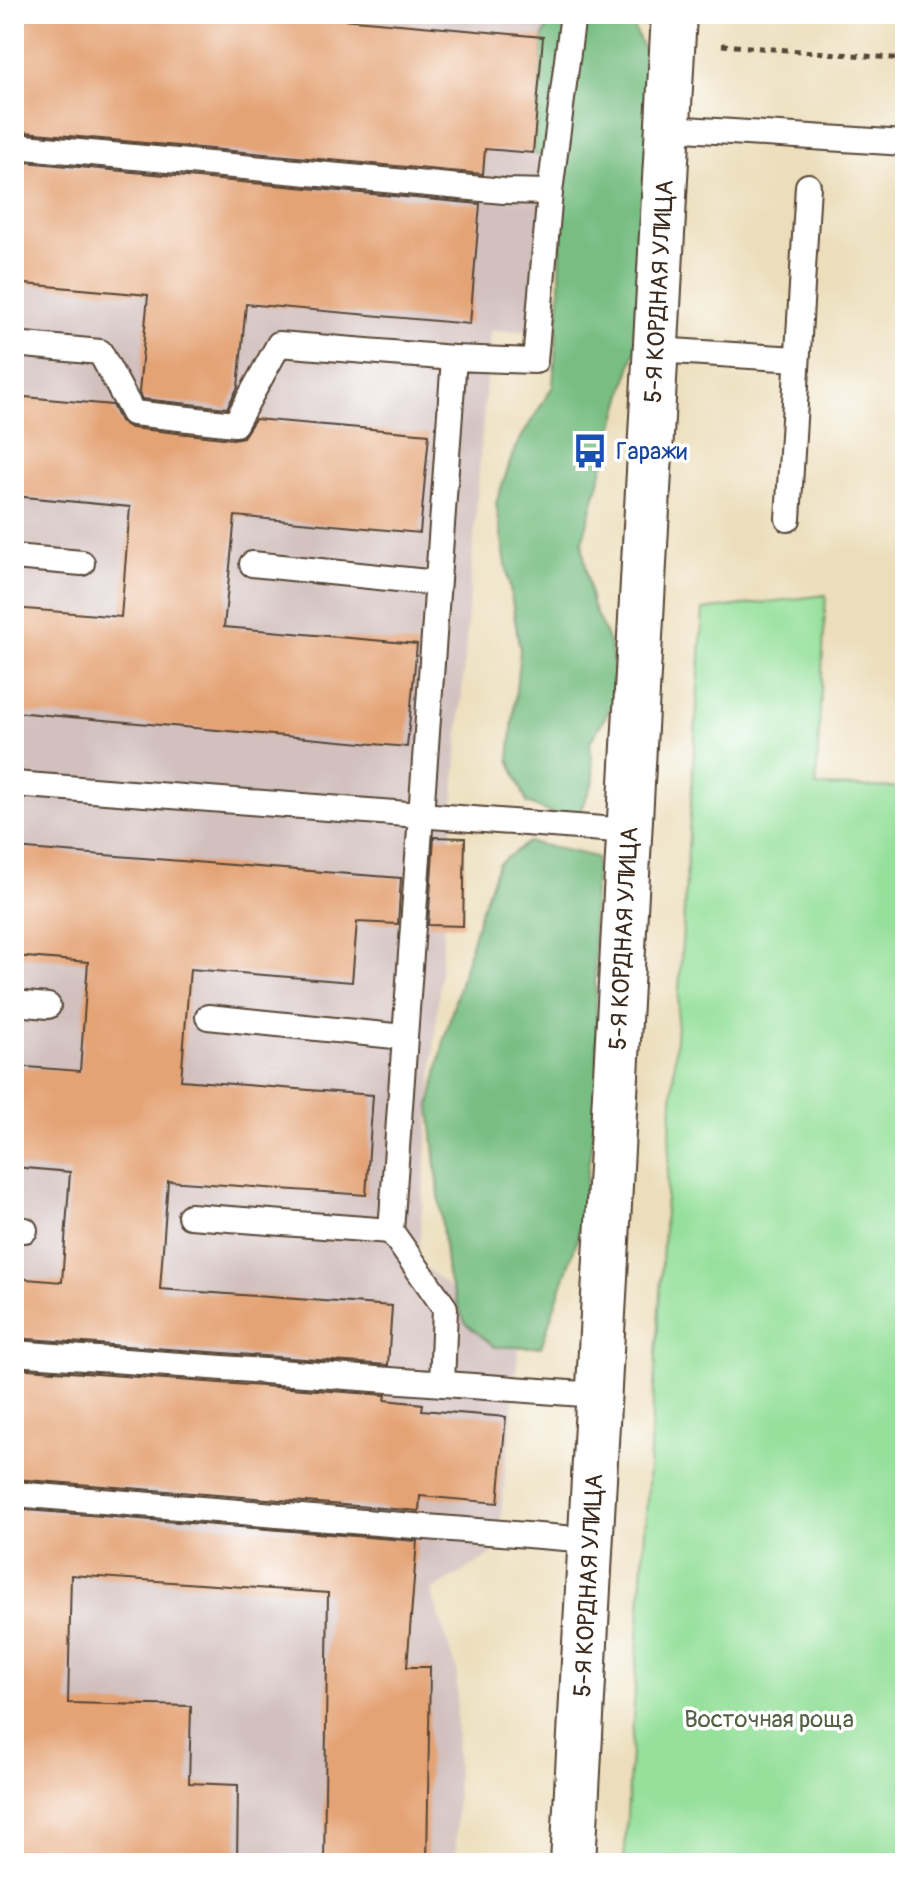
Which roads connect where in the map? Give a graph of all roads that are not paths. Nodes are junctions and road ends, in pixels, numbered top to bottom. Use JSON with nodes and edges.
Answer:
{"nodes":[{"id":1,"x":573,"y":14,"type":"edge"},
{"id":2,"x":673,"y":28,"type":"edge"},
{"id":3,"x":669,"y":128,"type":"junction"},
{"id":4,"x":905,"y":143,"type":"edge"},
{"id":5,"x":14,"y":146,"type":"edge"},
{"id":6,"x":808,"y":186,"type":"dead end"},
{"id":7,"x":550,"y":192,"type":"junction"},
{"id":8,"x":14,"y":344,"type":"edge"},
{"id":9,"x":657,"y":350,"type":"junction"},
{"id":10,"x":454,"y":358,"type":"junction"},
{"id":11,"x":797,"y":359,"type":"junction"},
{"id":12,"x":788,"y":519,"type":"dead end"},
{"id":13,"x":14,"y":557,"type":"edge"},
{"id":14,"x":82,"y":563,"type":"dead end"},
{"id":15,"x":252,"y":564,"type":"dead end"},
{"id":16,"x":437,"y":583,"type":"junction"},
{"id":17,"x":14,"y":784,"type":"edge"},
{"id":18,"x":420,"y":814,"type":"junction"},
{"id":19,"x":629,"y":831,"type":"junction"},
{"id":20,"x":14,"y":1003,"type":"edge"},
{"id":21,"x":48,"y":1006,"type":"dead end"},
{"id":22,"x":208,"y":1017,"type":"dead end"},
{"id":23,"x":404,"y":1037,"type":"junction"},
{"id":24,"x":190,"y":1216,"type":"dead end"},
{"id":25,"x":391,"y":1231,"type":"junction"},
{"id":26,"x":14,"y":1353,"type":"edge"},
{"id":27,"x":442,"y":1384,"type":"junction"},
{"id":28,"x":597,"y":1395,"type":"junction"},
{"id":29,"x":14,"y":1494,"type":"edge"},
{"id":30,"x":589,"y":1540,"type":"junction"},
{"id":31,"x":573,"y":1863,"type":"edge"}],
"edges":[{"from":1,"to":7,"type":"lane"},
{"from":2,"to":3,"type":"main road","name":"5-Я КОРДНАЯ УЛИЦА"},
{"from":3,"to":4,"type":"lane"},
{"from":3,"to":9,"type":"main road","name":"5-Я КОРДНАЯ УЛИЦА"},
{"from":5,"to":7,"type":"lane"},
{"from":6,"to":11,"type":"lane"},
{"from":7,"to":10,"type":"lane"},
{"from":8,"to":10,"type":"lane"},
{"from":9,"to":11,"type":"lane"},
{"from":9,"to":19,"type":"main road","name":"5-Я КОРДНАЯ УЛИЦА"},
{"from":10,"to":16,"type":"lane"},
{"from":11,"to":12,"type":"lane"},
{"from":13,"to":14,"type":"lane"},
{"from":15,"to":16,"type":"lane"},
{"from":16,"to":18,"type":"lane"},
{"from":17,"to":18,"type":"lane"},
{"from":18,"to":19,"type":"lane"},
{"from":18,"to":23,"type":"lane"},
{"from":19,"to":28,"type":"main road","name":"5-Я КОРДНАЯ УЛИЦА"},
{"from":20,"to":21,"type":"lane"},
{"from":22,"to":23,"type":"lane"},
{"from":23,"to":25,"type":"lane"},
{"from":24,"to":25,"type":"lane"},
{"from":25,"to":27,"type":"lane"},
{"from":26,"to":27,"type":"lane"},
{"from":27,"to":28,"type":"lane"},
{"from":28,"to":30,"type":"main road","name":"5-Я КОРДНАЯ УЛИЦА"},
{"from":29,"to":30,"type":"lane"},
{"from":30,"to":31,"type":"main road","name":"5-Я КОРДНАЯ УЛИЦА"}]}
